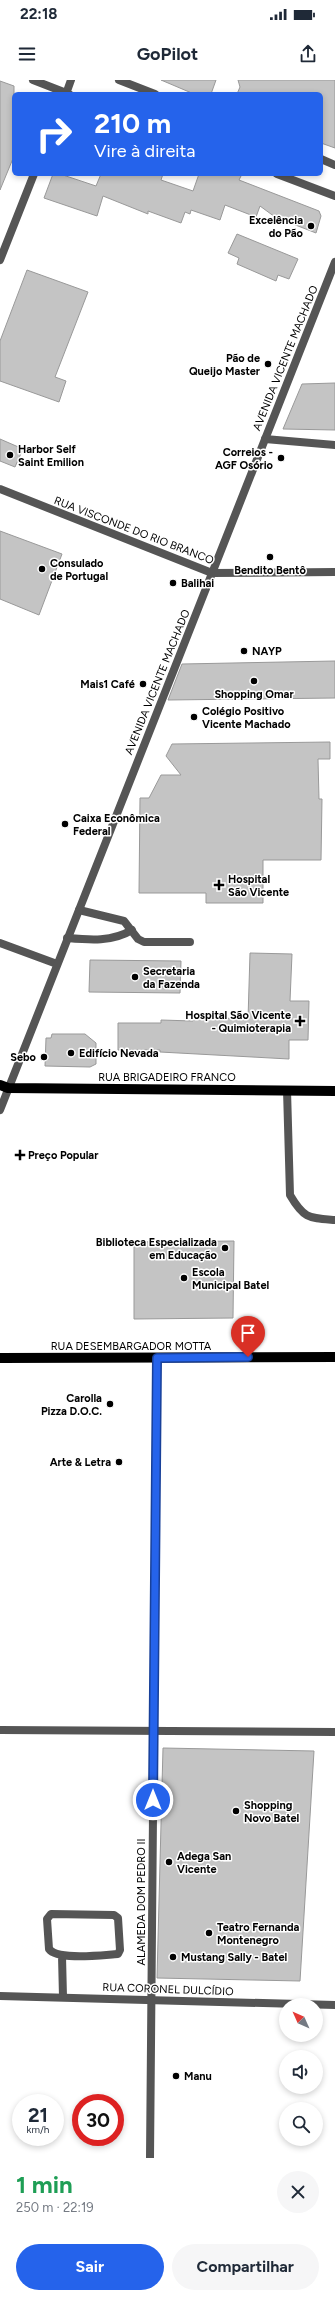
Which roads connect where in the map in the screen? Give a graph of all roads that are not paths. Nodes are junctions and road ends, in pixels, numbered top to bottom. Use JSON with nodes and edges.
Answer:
{"nodes":[{"id":1,"x":33,"y":80,"type":"edge"},
{"id":2,"x":71,"y":80,"type":"edge"},
{"id":3,"x":119,"y":80,"type":"edge"},
{"id":4,"x":62,"y":92,"type":"edge"},
{"id":5,"x":68,"y":92,"type":"edge"},
{"id":6,"x":150,"y":92,"type":"edge"},
{"id":7,"x":323,"y":160,"type":"edge"},
{"id":8,"x":335,"y":165,"type":"edge"},
{"id":9,"x":33,"y":176,"type":"edge"},
{"id":10,"x":282,"y":176,"type":"edge"},
{"id":11,"x":335,"y":196,"type":"edge"},
{"id":12,"x":0,"y":260,"type":"edge"},
{"id":13,"x":335,"y":262,"type":"edge"},
{"id":14,"x":265,"y":439,"type":"junction"},
{"id":15,"x":335,"y":445,"type":"edge"},
{"id":16,"x":0,"y":489,"type":"edge"},
{"id":17,"x":335,"y":572,"type":"edge"},
{"id":18,"x":212,"y":573,"type":"junction"},
{"id":19,"x":79,"y":910,"type":"junction"},
{"id":20,"x":132,"y":930,"type":"junction"},
{"id":21,"x":68,"y":938,"type":"junction"},
{"id":22,"x":190,"y":942,"type":"dead end"},
{"id":23,"x":0,"y":943,"type":"edge"},
{"id":24,"x":57,"y":964,"type":"junction"},
{"id":25,"x":4,"y":1087,"type":"edge"},
{"id":26,"x":288,"y":1090,"type":"junction"},
{"id":27,"x":335,"y":1091,"type":"edge"},
{"id":28,"x":0,"y":1110,"type":"edge"},
{"id":29,"x":335,"y":1220,"type":"edge"},
{"id":30,"x":335,"y":1357,"type":"edge"},
{"id":31,"x":0,"y":1358,"type":"edge"},
{"id":32,"x":157,"y":1358,"type":"junction"},
{"id":33,"x":0,"y":1730,"type":"edge"},
{"id":34,"x":154,"y":1731,"type":"junction"},
{"id":35,"x":335,"y":1732,"type":"edge"},
{"id":36,"x":62,"y":1956,"type":"junction"},
{"id":37,"x":0,"y":1996,"type":"edge"},
{"id":38,"x":63,"y":1998,"type":"junction"},
{"id":39,"x":152,"y":2000,"type":"junction"},
{"id":40,"x":335,"y":2005,"type":"edge"},
{"id":41,"x":150,"y":2158,"type":"edge"}],
"edges":[{"from":1,"to":4,"type":"street"},
{"from":2,"to":5,"type":"street"},
{"from":3,"to":6,"type":"street"},
{"from":7,"to":8,"type":"street"},
{"from":9,"to":12,"type":"street"},
{"from":10,"to":11,"type":"street"},
{"from":13,"to":14,"type":"street","name":"AVENIDA VICENTE MACHADO"},
{"from":14,"to":15,"type":"street"},
{"from":14,"to":18,"type":"street","name":"AVENIDA VICENTE MACHADO"},
{"from":16,"to":18,"type":"street","name":"RUA VISCONDE DO RIO BRANCO"},
{"from":17,"to":18,"type":"street","name":"RUA VISCONDE DO RIO BRANCO"},
{"from":18,"to":19,"type":"street","name":"AVENIDA VICENTE MACHADO"},
{"from":19,"to":20,"type":"street"},
{"from":19,"to":21,"type":"street","name":"AVENIDA VICENTE MACHADO"},
{"from":20,"to":21,"type":"street"},
{"from":20,"to":22,"type":"street"},
{"from":21,"to":24,"type":"street","name":"AVENIDA VICENTE MACHADO"},
{"from":23,"to":24,"type":"street"},
{"from":24,"to":25,"type":"street","name":"AVENIDA VICENTE MACHADO"},
{"from":25,"to":26,"type":"main road","name":"RUA BRIGADEIRO FRANCO"},
{"from":25,"to":28,"type":"street","name":"AVENIDA VICENTE MACHADO"},
{"from":26,"to":27,"type":"main road","name":"RUA BRIGADEIRO FRANCO"},
{"from":26,"to":29,"type":"street"},
{"from":30,"to":32,"type":"main road","name":"RUA DESEMBARGADOR MOTTA"},
{"from":31,"to":32,"type":"main road","name":"RUA DESEMBARGADOR MOTTA"},
{"from":32,"to":34,"type":"street","name":"ALAMEDA DOM PEDRO II"},
{"from":33,"to":34,"type":"street"},
{"from":34,"to":35,"type":"street"},
{"from":34,"to":39,"type":"street","name":"ALAMEDA DOM PEDRO II"},
{"from":36,"to":36,"type":"street"},
{"from":36,"to":38,"type":"street"},
{"from":37,"to":38,"type":"street","name":"RUA CORONEL DULCÍDIO"},
{"from":38,"to":39,"type":"street","name":"RUA CORONEL DULCÍDIO"},
{"from":39,"to":40,"type":"street","name":"RUA CORONEL DULCÍDIO"},
{"from":39,"to":41,"type":"street","name":"ALAMEDA DOM PEDRO II"}]}
